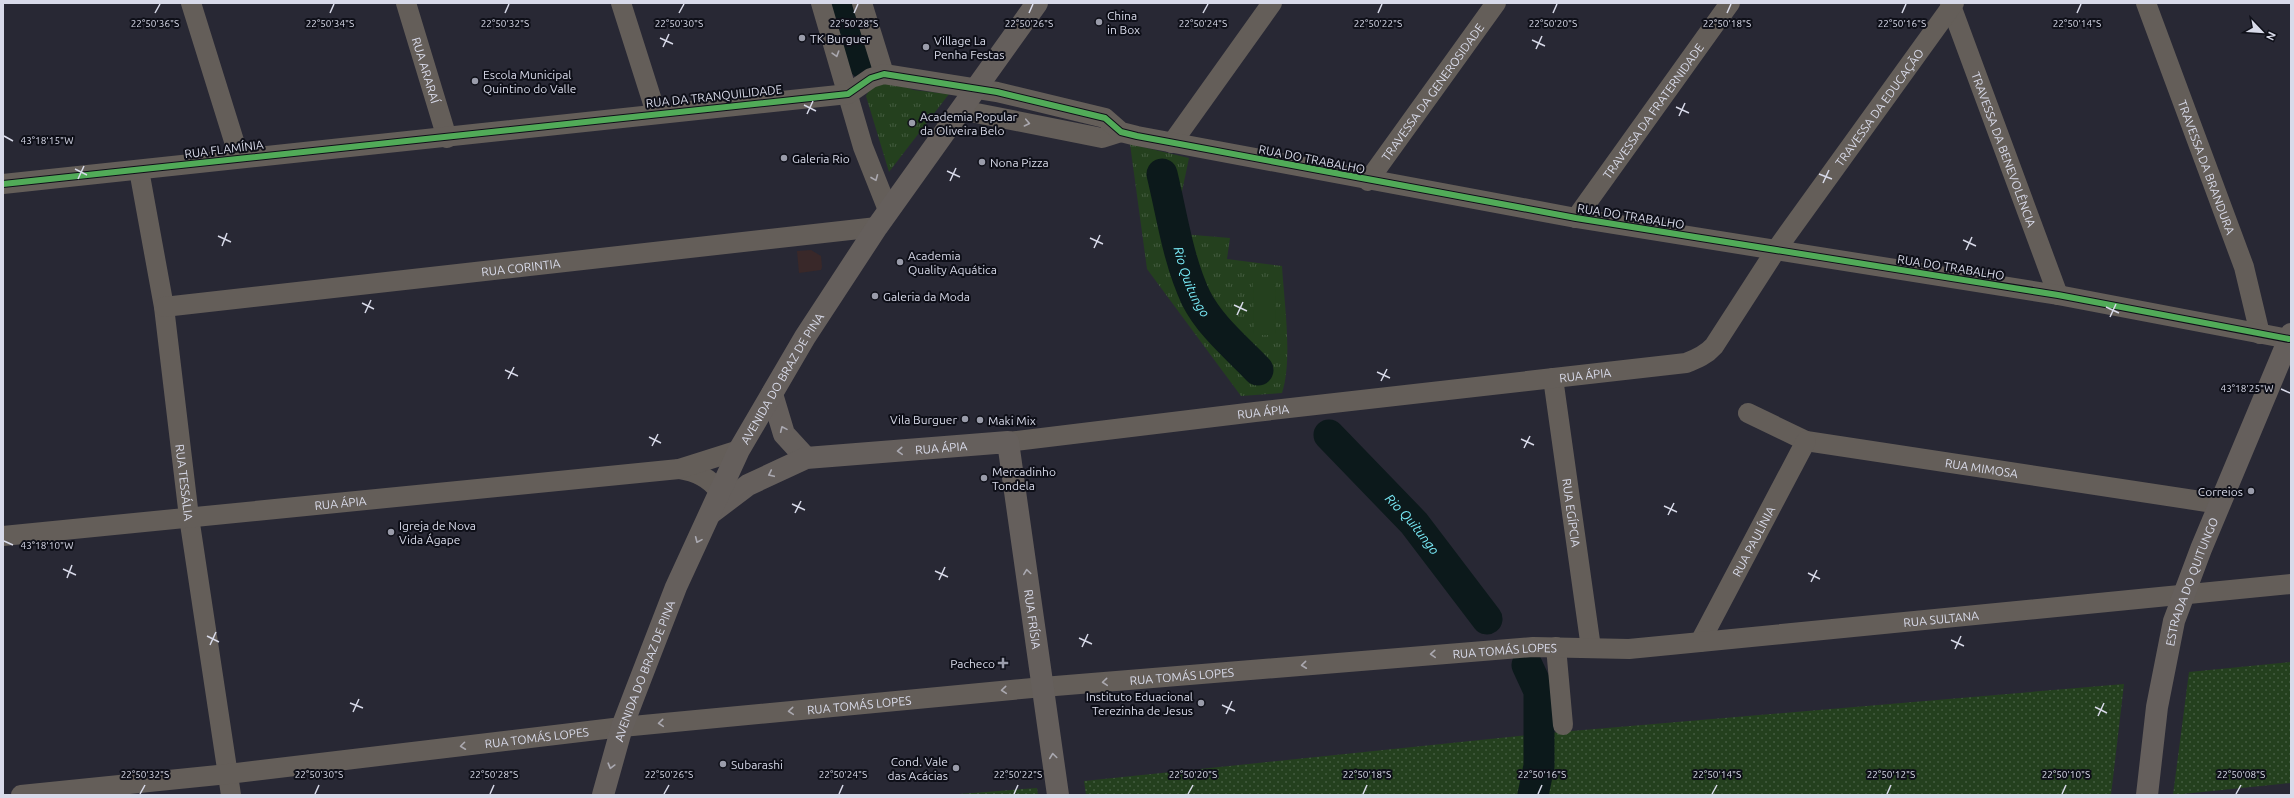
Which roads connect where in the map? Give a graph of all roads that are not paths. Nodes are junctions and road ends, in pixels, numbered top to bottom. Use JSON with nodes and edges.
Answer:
{"nodes":[{"id":1,"x":191,"y":3,"type":"edge"},
{"id":2,"x":406,"y":3,"type":"edge"},
{"id":3,"x":622,"y":3,"type":"edge"},
{"id":4,"x":821,"y":3,"type":"edge"},
{"id":5,"x":862,"y":3,"type":"edge"},
{"id":6,"x":1037,"y":3,"type":"edge"},
{"id":7,"x":1272,"y":3,"type":"edge"},
{"id":8,"x":1496,"y":3,"type":"edge"},
{"id":9,"x":1730,"y":3,"type":"edge"},
{"id":10,"x":2146,"y":3,"type":"edge"},
{"id":11,"x":1952,"y":4,"type":"edge"},
{"id":12,"x":884,"y":74,"type":"junction"},
{"id":13,"x":976,"y":89,"type":"junction"},
{"id":14,"x":848,"y":94,"type":"junction"},
{"id":15,"x":961,"y":110,"type":"junction"},
{"id":16,"x":656,"y":113,"type":"junction"},
{"id":17,"x":1121,"y":132,"type":"junction"},
{"id":18,"x":447,"y":138,"type":"junction"},
{"id":19,"x":1172,"y":143,"type":"junction"},
{"id":20,"x":239,"y":157,"type":"junction"},
{"id":21,"x":139,"y":170,"type":"junction"},
{"id":22,"x":1368,"y":181,"type":"junction"},
{"id":23,"x":3,"y":184,"type":"edge"},
{"id":24,"x":882,"y":218,"type":"junction"},
{"id":25,"x":1576,"y":218,"type":"junction"},
{"id":26,"x":1776,"y":250,"type":"junction"},
{"id":27,"x":2058,"y":295,"type":"junction"},
{"id":28,"x":164,"y":307,"type":"junction"},
{"id":29,"x":2260,"y":334,"type":"junction"},
{"id":30,"x":2290,"y":336,"type":"edge"},
{"id":31,"x":1553,"y":378,"type":"junction"},
{"id":32,"x":772,"y":394,"type":"junction"},
{"id":33,"x":1748,"y":413,"type":"dead end"},
{"id":34,"x":1806,"y":441,"type":"junction"},
{"id":35,"x":1008,"y":442,"type":"junction"},
{"id":36,"x":739,"y":450,"type":"junction"},
{"id":37,"x":806,"y":458,"type":"junction"},
{"id":38,"x":679,"y":469,"type":"junction"},
{"id":39,"x":720,"y":492,"type":"junction"},
{"id":40,"x":2220,"y":504,"type":"junction"},
{"id":41,"x":709,"y":515,"type":"junction"},
{"id":42,"x":189,"y":517,"type":"junction"},
{"id":43,"x":3,"y":536,"type":"edge"},
{"id":44,"x":2291,"y":584,"type":"edge"},
{"id":45,"x":2183,"y":594,"type":"junction"},
{"id":46,"x":1700,"y":642,"type":"junction"},
{"id":47,"x":1556,"y":647,"type":"junction"},
{"id":48,"x":1591,"y":648,"type":"junction"},
{"id":49,"x":1042,"y":687,"type":"junction"},
{"id":50,"x":1563,"y":725,"type":"dead end"},
{"id":51,"x":622,"y":727,"type":"junction"},
{"id":52,"x":228,"y":774,"type":"junction"},
{"id":53,"x":21,"y":795,"type":"edge"},
{"id":54,"x":231,"y":795,"type":"edge"},
{"id":55,"x":603,"y":795,"type":"edge"},
{"id":56,"x":1058,"y":795,"type":"edge"},
{"id":57,"x":2147,"y":795,"type":"edge"}],
"edges":[{"from":1,"to":20,"type":"street"},
{"from":2,"to":18,"type":"street","name":"RUA ARARAÍ"},
{"from":3,"to":16,"type":"street"},
{"from":4,"to":14,"type":"street","one_way":true},
{"from":5,"to":12,"type":"street"},
{"from":6,"to":13,"type":"main road","name":"AVENIDA DO BRAZ DE PINA"},
{"from":7,"to":19,"type":"street"},
{"from":8,"to":22,"type":"street","name":"TRAVESSA DA GENEROSIDADE"},
{"from":9,"to":25,"type":"street","name":"TRAVESSA DA FRATERNIDADE"},
{"from":10,"to":29,"type":"street","name":"TRAVESSA DA BRANDURA"},
{"from":11,"to":26,"type":"street","name":"TRAVESSA DA EDUCAÇÃO"},
{"from":11,"to":27,"type":"street","name":"TRAVESSA DA BENEVOLÊNCIA"},
{"from":12,"to":13,"type":"street"},
{"from":12,"to":14,"type":"street"},
{"from":13,"to":15,"type":"main road","name":"AVENIDA DO BRAZ DE PINA"},
{"from":13,"to":17,"type":"street","name":"RUA DO TRABALHO"},
{"from":14,"to":16,"type":"street","name":"RUA DA TRANQUILIDADE"},
{"from":14,"to":24,"type":"street","one_way":true},
{"from":15,"to":17,"type":"street","name":"RUA DO TRABALHO","one_way":true},
{"from":15,"to":24,"type":"main road","name":"AVENIDA DO BRAZ DE PINA"},
{"from":16,"to":18,"type":"street","name":"RUA DA TRANQUILIDADE"},
{"from":17,"to":19,"type":"street","name":"RUA DO TRABALHO"},
{"from":18,"to":20,"type":"street","name":"RUA FLAMÍNIA"},
{"from":19,"to":22,"type":"street","name":"RUA DO TRABALHO"},
{"from":20,"to":21,"type":"street","name":"RUA FLAMÍNIA"},
{"from":21,"to":23,"type":"street","name":"RUA FLAMÍNIA"},
{"from":21,"to":28,"type":"street","name":"RUA TESSÁLIA"},
{"from":22,"to":25,"type":"street","name":"RUA DO TRABALHO"},
{"from":24,"to":28,"type":"street","name":"RUA CORINTIA"},
{"from":24,"to":32,"type":"main road","name":"AVENIDA DO BRAZ DE PINA"},
{"from":25,"to":26,"type":"street","name":"RUA DO TRABALHO"},
{"from":26,"to":27,"type":"street","name":"RUA DO TRABALHO"},
{"from":26,"to":31,"type":"street","name":"RUA ÁPIA"},
{"from":27,"to":29,"type":"street","name":"RUA DO TRABALHO"},
{"from":28,"to":42,"type":"street","name":"RUA TESSÁLIA"},
{"from":29,"to":30,"type":"street","name":"RUA DO TRABALHO"},
{"from":30,"to":40,"type":"main road","name":"ESTRADA DO QUITUNGO"},
{"from":31,"to":35,"type":"street","name":"RUA ÁPIA"},
{"from":31,"to":48,"type":"street","name":"RUA EGÍPCIA"},
{"from":32,"to":36,"type":"main road","name":"AVENIDA DO BRAZ DE PINA"},
{"from":37,"to":32,"type":"main road","one_way":true},
{"from":33,"to":34,"type":"street","name":"RUA MIMOSA"},
{"from":34,"to":40,"type":"street","name":"RUA MIMOSA"},
{"from":34,"to":46,"type":"street","name":"RUA PAULÍNIA"},
{"from":35,"to":37,"type":"main road","name":"RUA ÁPIA","one_way":true},
{"from":49,"to":35,"type":"main road","name":"RUA FRÍSIA","one_way":true},
{"from":36,"to":38,"type":"street","name":"RUA ÁPIA"},
{"from":36,"to":39,"type":"main road","name":"AVENIDA DO BRAZ DE PINA"},
{"from":37,"to":41,"type":"main road","name":"RUA ÁPIA","one_way":true},
{"from":38,"to":39,"type":"street","name":"RUA ÁPIA"},
{"from":38,"to":42,"type":"street","name":"RUA ÁPIA"},
{"from":39,"to":41,"type":"main road","name":"AVENIDA DO BRAZ DE PINA"},
{"from":40,"to":45,"type":"main road","name":"ESTRADA DO QUITUNGO"},
{"from":41,"to":51,"type":"main road","name":"AVENIDA DO BRAZ DE PINA","one_way":true},
{"from":42,"to":43,"type":"street","name":"RUA ÁPIA"},
{"from":42,"to":52,"type":"street","name":"RUA TESSÁLIA"},
{"from":44,"to":45,"type":"street","name":"RUA SULTANA"},
{"from":45,"to":46,"type":"street","name":"RUA SULTANA"},
{"from":45,"to":57,"type":"main road","name":"ESTRADA DO QUITUNGO"},
{"from":46,"to":48,"type":"street","name":"RUA TOMÁS LOPES"},
{"from":47,"to":48,"type":"street","name":"RUA TOMÁS LOPES"},
{"from":47,"to":49,"type":"street","name":"RUA TOMÁS LOPES","one_way":true},
{"from":47,"to":50,"type":"street"},
{"from":49,"to":51,"type":"street","name":"RUA TOMÁS LOPES","one_way":true},
{"from":56,"to":49,"type":"main road","name":"RUA FRÍSIA","one_way":true},
{"from":51,"to":52,"type":"street","name":"RUA TOMÁS LOPES","one_way":true},
{"from":51,"to":55,"type":"main road","name":"AVENIDA DO BRAZ DE PINA","one_way":true},
{"from":52,"to":53,"type":"street","name":"RUA TOMÁS LOPES"},
{"from":52,"to":54,"type":"street","name":"RUA TESSÁLIA"}]}
